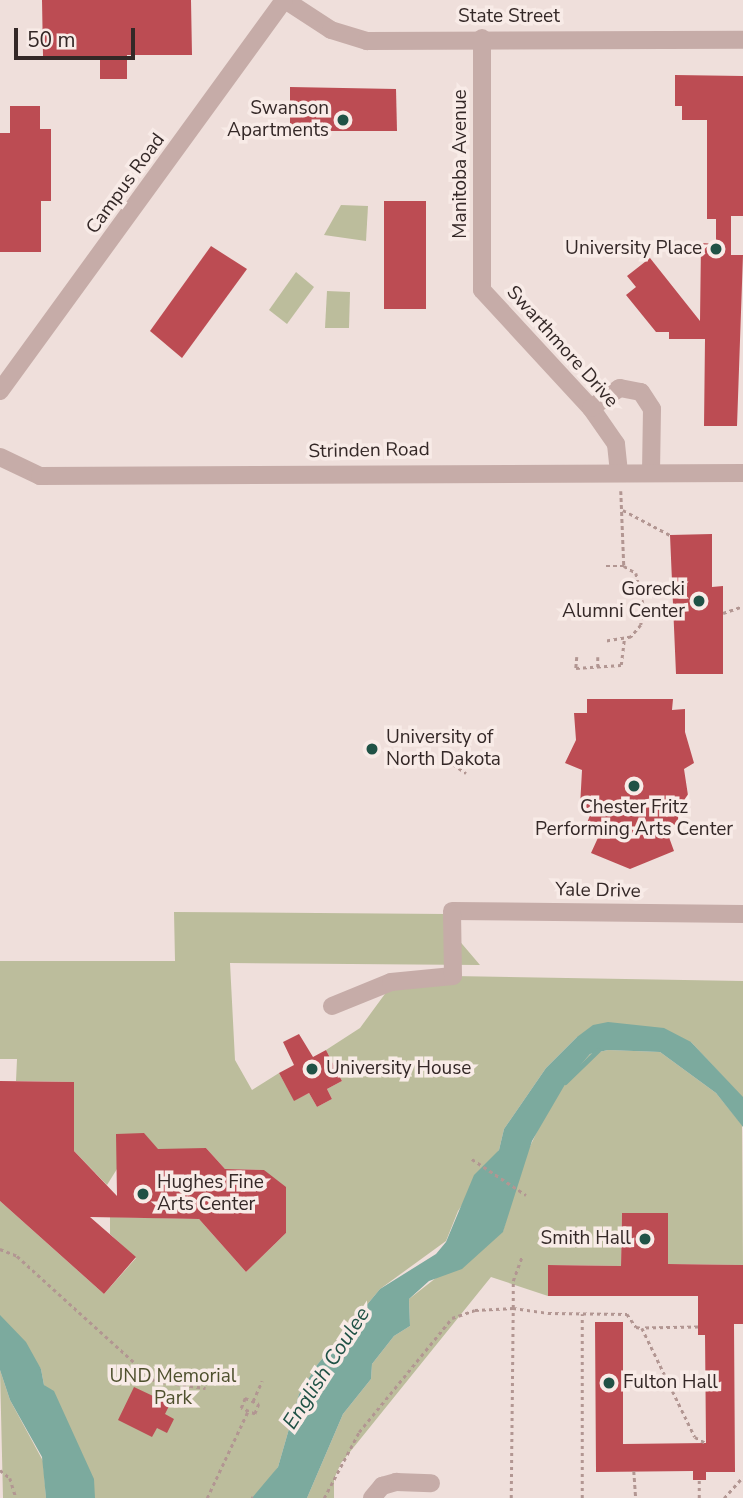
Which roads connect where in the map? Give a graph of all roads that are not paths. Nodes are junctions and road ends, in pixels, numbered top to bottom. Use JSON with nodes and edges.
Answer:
{"nodes":[{"id":1,"x":285,"y":0,"type":"edge"},
{"id":2,"x":482,"y":38,"type":"junction"},
{"id":3,"x":743,"y":40,"type":"edge"},
{"id":4,"x":482,"y":290,"type":"joint"},
{"id":5,"x":0,"y":391,"type":"edge"},
{"id":6,"x":591,"y":408,"type":"junction"},
{"id":7,"x":0,"y":457,"type":"edge"},
{"id":8,"x":651,"y":471,"type":"junction"},
{"id":9,"x":743,"y":472,"type":"edge"},
{"id":10,"x":619,"y":473,"type":"junction"},
{"id":11,"x":743,"y":914,"type":"edge"},
{"id":12,"x":332,"y":1006,"type":"dead end"},
{"id":13,"x":431,"y":1483,"type":"dead end"},
{"id":14,"x":372,"y":1498,"type":"edge"}],
"edges":[{"from":1,"to":2,"type":"street","name":"State Street"},
{"from":1,"to":5,"type":"street","name":"Campus Road"},
{"from":2,"to":3,"type":"street","name":"State Street"},
{"from":2,"to":4,"type":"street","name":"Manitoba Avenue"},
{"from":4,"to":6,"type":"street","name":"Swarthmore Drive"},
{"from":6,"to":8,"type":"street"},
{"from":6,"to":10,"type":"street","name":"Swarthmore Drive"},
{"from":7,"to":10,"type":"street","name":"Strinden Road"},
{"from":8,"to":9,"type":"street","name":"Strinden Road"},
{"from":8,"to":10,"type":"street","name":"Strinden Road"},
{"from":11,"to":12,"type":"street","name":"Yale Drive"},
{"from":13,"to":14,"type":"street"}]}
